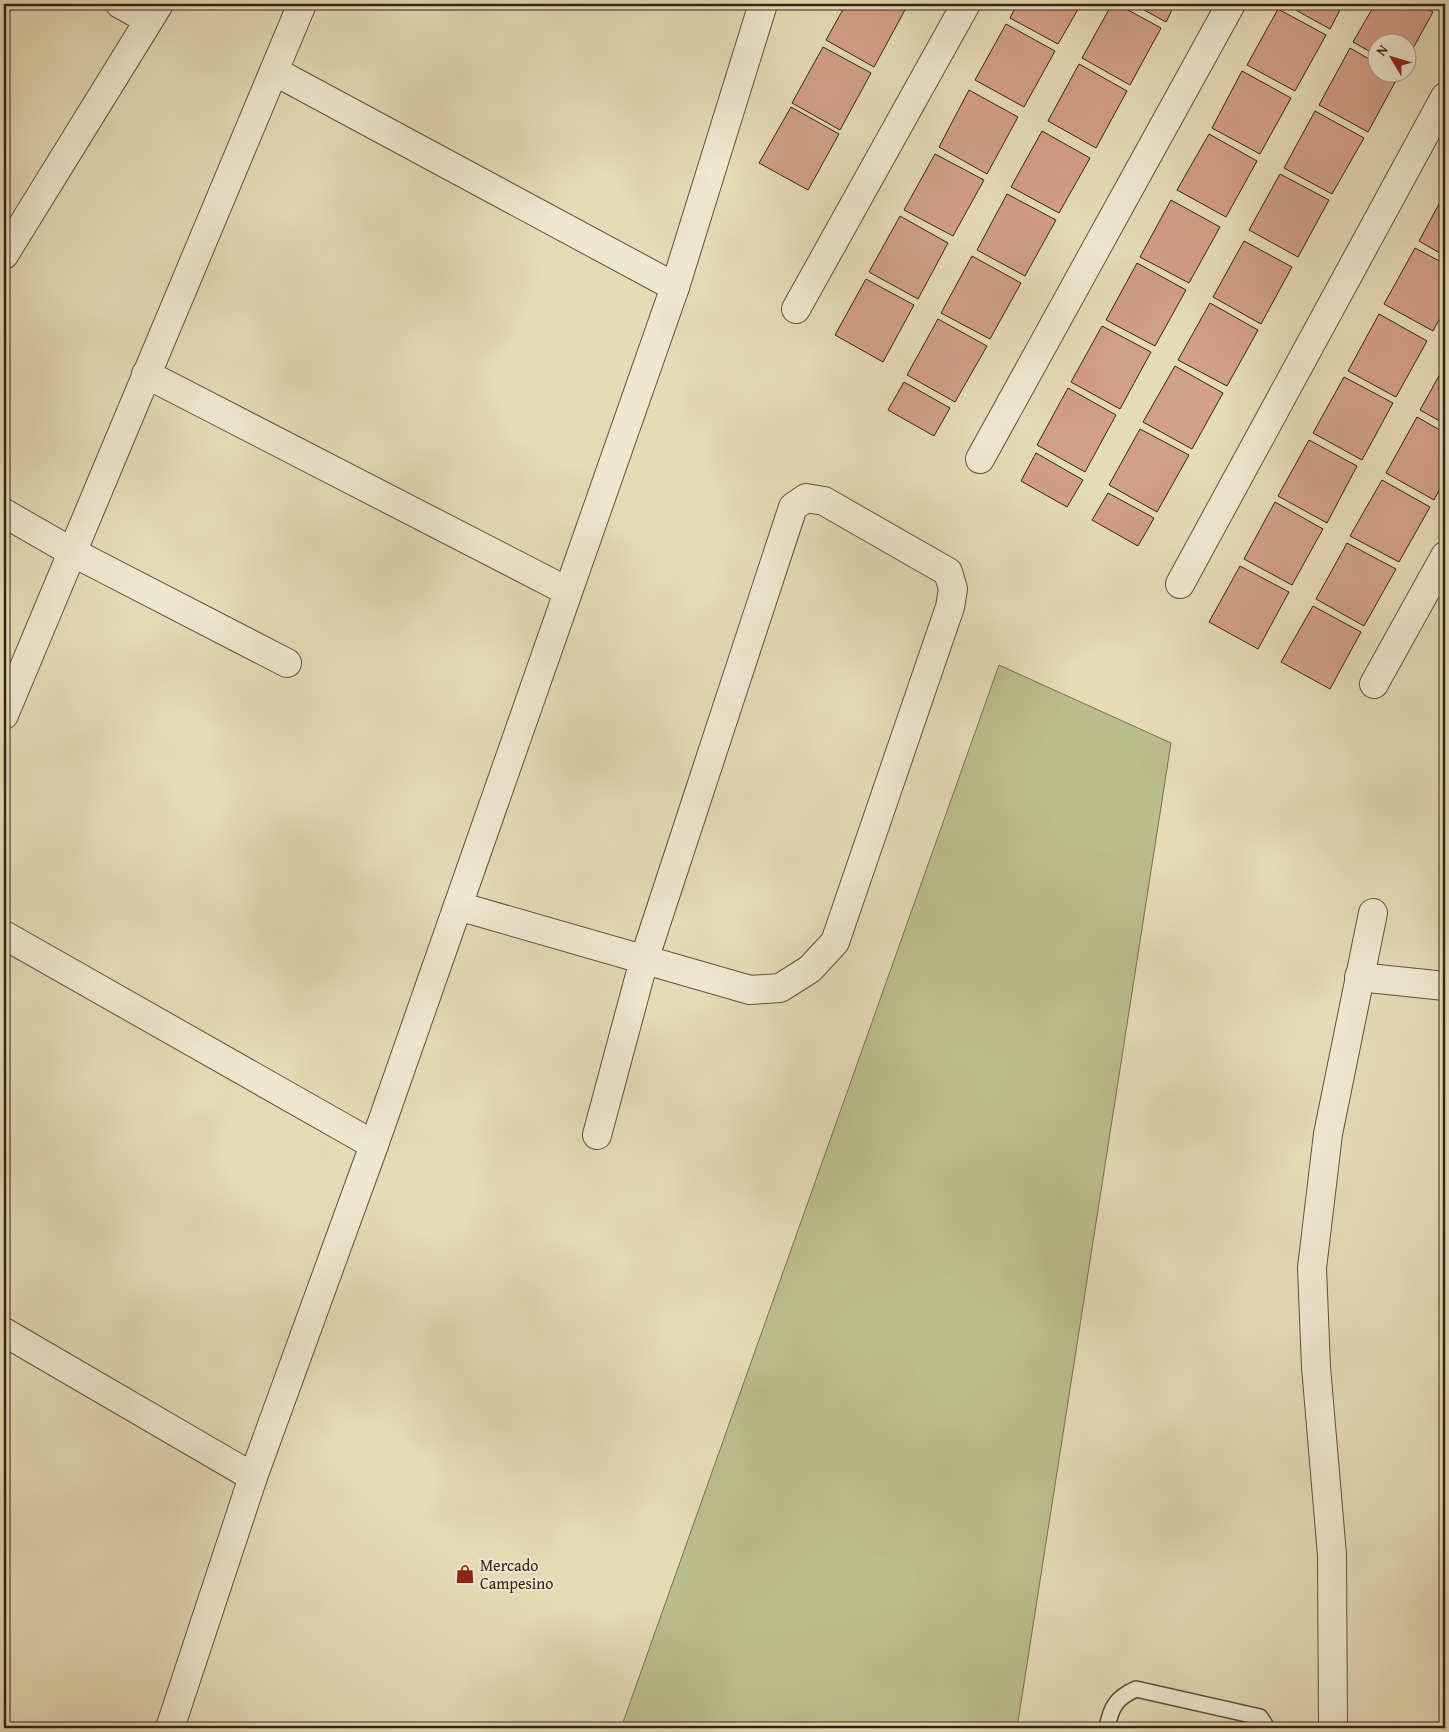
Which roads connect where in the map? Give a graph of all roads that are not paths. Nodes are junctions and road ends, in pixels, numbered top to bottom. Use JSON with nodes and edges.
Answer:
{"nodes":[{"id":1,"x":120,"y":4,"type":"edge"},
{"id":2,"x":302,"y":4,"type":"edge"},
{"id":3,"x":763,"y":4,"type":"edge"},
{"id":4,"x":966,"y":4,"type":"edge"},
{"id":5,"x":1230,"y":4,"type":"edge"},
{"id":6,"x":154,"y":12,"type":"edge"},
{"id":7,"x":274,"y":71,"type":"junction"},
{"id":8,"x":1445,"y":97,"type":"edge"},
{"id":9,"x":4,"y":255,"type":"edge"},
{"id":10,"x":675,"y":287,"type":"junction"},
{"id":11,"x":796,"y":309,"type":"dead end"},
{"id":12,"x":146,"y":374,"type":"junction"},
{"id":13,"x":980,"y":459,"type":"dead end"},
{"id":14,"x":4,"y":513,"type":"edge"},
{"id":15,"x":72,"y":552,"type":"junction"},
{"id":16,"x":1445,"y":556,"type":"edge"},
{"id":17,"x":1180,"y":584,"type":"dead end"},
{"id":18,"x":567,"y":591,"type":"junction"},
{"id":19,"x":287,"y":663,"type":"dead end"},
{"id":20,"x":1374,"y":684,"type":"dead end"},
{"id":21,"x":4,"y":715,"type":"edge"},
{"id":22,"x":458,"y":906,"type":"junction"},
{"id":23,"x":1373,"y":913,"type":"dead end"},
{"id":24,"x":4,"y":935,"type":"edge"},
{"id":25,"x":644,"y":960,"type":"junction"},
{"id":26,"x":1359,"y":977,"type":"junction"},
{"id":27,"x":1445,"y":986,"type":"edge"},
{"id":28,"x":597,"y":1134,"type":"dead end"},
{"id":29,"x":374,"y":1144,"type":"junction"},
{"id":30,"x":4,"y":1332,"type":"edge"},
{"id":31,"x":253,"y":1477,"type":"junction"},
{"id":32,"x":170,"y":1728,"type":"edge"},
{"id":33,"x":1107,"y":1728,"type":"edge"},
{"id":34,"x":1267,"y":1728,"type":"edge"},
{"id":35,"x":1333,"y":1728,"type":"edge"}],
"edges":[{"from":1,"to":6,"type":"street"},
{"from":2,"to":7,"type":"street"},
{"from":3,"to":10,"type":"street"},
{"from":4,"to":11,"type":"street"},
{"from":5,"to":13,"type":"street"},
{"from":6,"to":9,"type":"street"},
{"from":7,"to":10,"type":"street"},
{"from":7,"to":12,"type":"street"},
{"from":8,"to":17,"type":"street"},
{"from":10,"to":18,"type":"street"},
{"from":12,"to":15,"type":"street"},
{"from":12,"to":18,"type":"street"},
{"from":14,"to":15,"type":"street"},
{"from":15,"to":19,"type":"street"},
{"from":15,"to":21,"type":"street"},
{"from":16,"to":20,"type":"street"},
{"from":18,"to":22,"type":"street"},
{"from":22,"to":25,"type":"street"},
{"from":22,"to":29,"type":"street"},
{"from":23,"to":26,"type":"street"},
{"from":24,"to":29,"type":"street"},
{"from":25,"to":25,"type":"street"},
{"from":25,"to":28,"type":"street"},
{"from":26,"to":27,"type":"street"},
{"from":26,"to":35,"type":"street"},
{"from":29,"to":31,"type":"street"},
{"from":30,"to":31,"type":"street"},
{"from":31,"to":32,"type":"street"},
{"from":33,"to":34,"type":"lane"}]}
